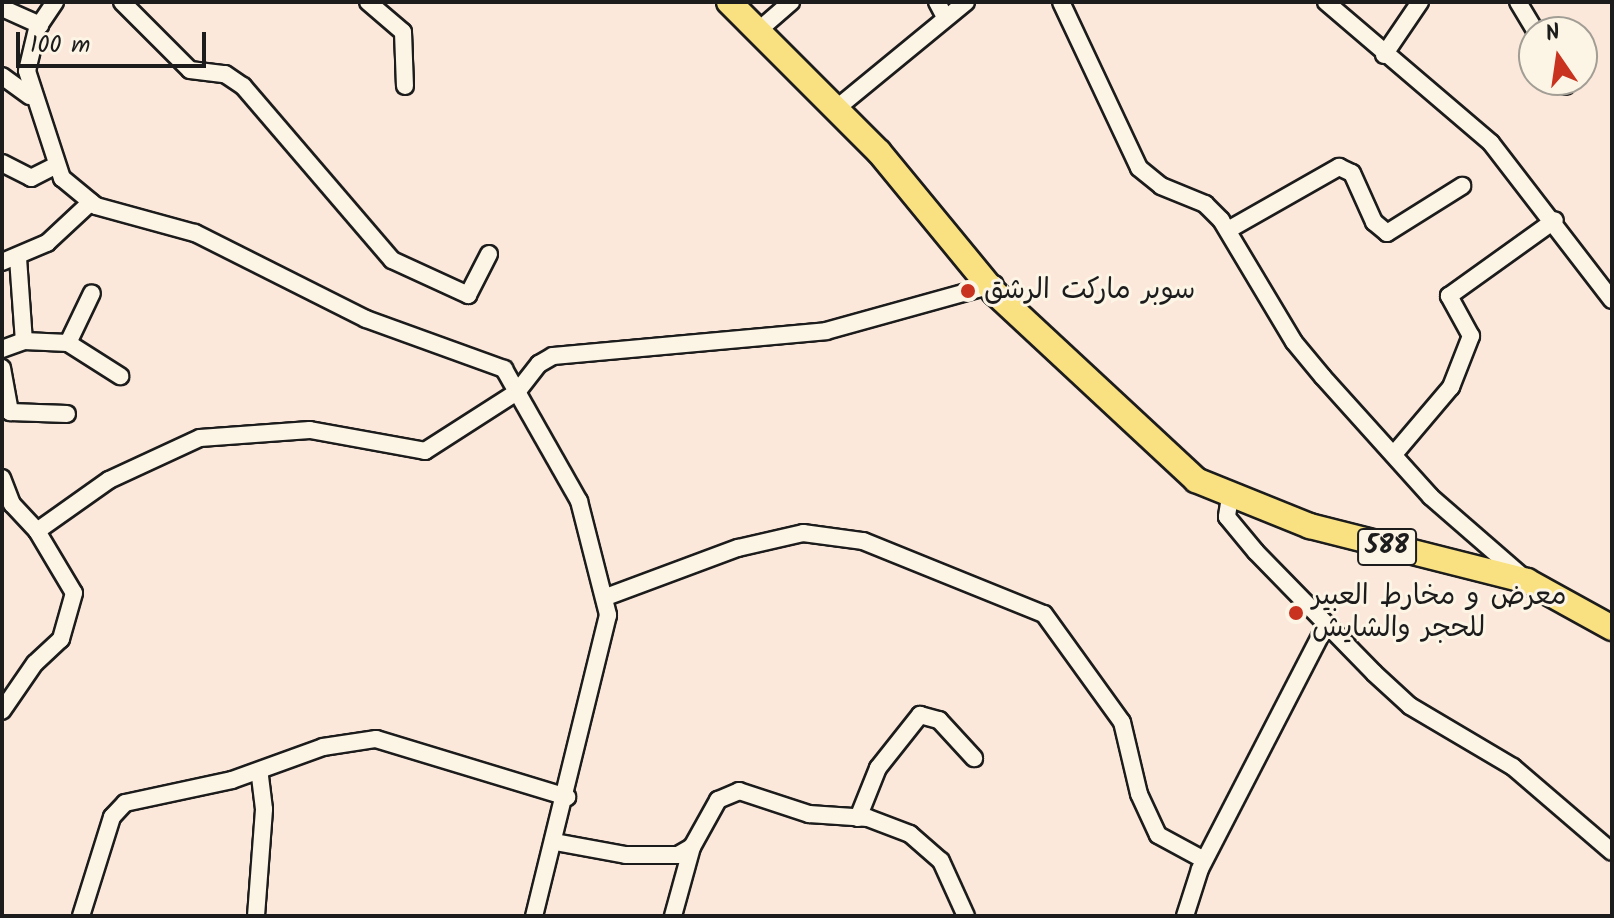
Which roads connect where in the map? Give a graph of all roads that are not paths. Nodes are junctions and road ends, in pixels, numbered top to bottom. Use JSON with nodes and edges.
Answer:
{"nodes":[{"id":1,"x":55,"y":2,"type":"edge"},
{"id":2,"x":122,"y":2,"type":"edge"},
{"id":3,"x":368,"y":2,"type":"edge"},
{"id":4,"x":729,"y":2,"type":"edge"},
{"id":5,"x":743,"y":2,"type":"edge"},
{"id":6,"x":791,"y":2,"type":"edge"},
{"id":7,"x":966,"y":2,"type":"edge"},
{"id":8,"x":1061,"y":2,"type":"edge"},
{"id":9,"x":1326,"y":2,"type":"edge"},
{"id":10,"x":1420,"y":2,"type":"edge"},
{"id":11,"x":2,"y":8,"type":"edge"},
{"id":12,"x":941,"y":9,"type":"edge"},
{"id":13,"x":767,"y":23,"type":"junction"},
{"id":14,"x":40,"y":25,"type":"junction"},
{"id":15,"x":1384,"y":55,"type":"junction"},
{"id":16,"x":2,"y":76,"type":"edge"},
{"id":17,"x":405,"y":86,"type":"dead end"},
{"id":18,"x":30,"y":96,"type":"junction"},
{"id":19,"x":841,"y":105,"type":"junction"},
{"id":20,"x":2,"y":163,"type":"edge"},
{"id":21,"x":56,"y":165,"type":"junction"},
{"id":22,"x":1462,"y":186,"type":"dead end"},
{"id":23,"x":91,"y":202,"type":"junction"},
{"id":24,"x":1555,"y":220,"type":"junction"},
{"id":25,"x":1228,"y":230,"type":"junction"},
{"id":26,"x":489,"y":254,"type":"dead end"},
{"id":27,"x":10,"y":260,"type":"edge"},
{"id":28,"x":995,"y":284,"type":"junction"},
{"id":29,"x":92,"y":293,"type":"dead end"},
{"id":30,"x":1612,"y":300,"type":"edge"},
{"id":31,"x":24,"y":341,"type":"junction"},
{"id":32,"x":68,"y":343,"type":"junction"},
{"id":33,"x":2,"y":349,"type":"edge"},
{"id":34,"x":2,"y":368,"type":"edge"},
{"id":35,"x":120,"y":376,"type":"dead end"},
{"id":36,"x":517,"y":392,"type":"junction"},
{"id":37,"x":67,"y":414,"type":"dead end"},
{"id":38,"x":1395,"y":453,"type":"junction"},
{"id":39,"x":2,"y":478,"type":"edge"},
{"id":40,"x":1230,"y":497,"type":"junction"},
{"id":41,"x":37,"y":531,"type":"junction"},
{"id":42,"x":1527,"y":581,"type":"junction"},
{"id":43,"x":606,"y":597,"type":"junction"},
{"id":44,"x":1326,"y":625,"type":"junction"},
{"id":45,"x":1612,"y":628,"type":"edge"},
{"id":46,"x":2,"y":711,"type":"edge"},
{"id":47,"x":974,"y":758,"type":"dead end"},
{"id":48,"x":259,"y":771,"type":"junction"},
{"id":49,"x":567,"y":797,"type":"junction"},
{"id":50,"x":858,"y":818,"type":"junction"},
{"id":51,"x":555,"y":842,"type":"junction"},
{"id":52,"x":692,"y":847,"type":"junction"},
{"id":53,"x":1612,"y":852,"type":"edge"},
{"id":54,"x":1204,"y":860,"type":"junction"},
{"id":55,"x":81,"y":916,"type":"edge"},
{"id":56,"x":256,"y":916,"type":"edge"},
{"id":57,"x":534,"y":916,"type":"edge"},
{"id":58,"x":673,"y":916,"type":"edge"},
{"id":59,"x":966,"y":916,"type":"edge"},
{"id":60,"x":1185,"y":916,"type":"edge"}],
"edges":[{"from":1,"to":14,"type":"street"},
{"from":2,"to":26,"type":"street"},
{"from":3,"to":17,"type":"street"},
{"from":4,"to":19,"type":"main road"},
{"from":5,"to":13,"type":"main road"},
{"from":6,"to":13,"type":"street"},
{"from":7,"to":12,"type":"street"},
{"from":8,"to":25,"type":"street"},
{"from":9,"to":15,"type":"street"},
{"from":10,"to":15,"type":"street"},
{"from":11,"to":14,"type":"street"},
{"from":12,"to":19,"type":"street"},
{"from":13,"to":19,"type":"main road"},
{"from":14,"to":18,"type":"street"},
{"from":15,"to":24,"type":"street"},
{"from":16,"to":18,"type":"street"},
{"from":18,"to":21,"type":"street"},
{"from":19,"to":28,"type":"main road"},
{"from":20,"to":21,"type":"street"},
{"from":21,"to":23,"type":"street"},
{"from":22,"to":25,"type":"street"},
{"from":23,"to":27,"type":"street"},
{"from":23,"to":36,"type":"street"},
{"from":24,"to":30,"type":"street"},
{"from":24,"to":38,"type":"street"},
{"from":25,"to":38,"type":"street"},
{"from":27,"to":31,"type":"street"},
{"from":28,"to":36,"type":"street"},
{"from":28,"to":40,"type":"main road"},
{"from":29,"to":32,"type":"street"},
{"from":31,"to":32,"type":"street"},
{"from":31,"to":33,"type":"street"},
{"from":32,"to":35,"type":"street"},
{"from":34,"to":37,"type":"street"},
{"from":36,"to":41,"type":"street"},
{"from":36,"to":43,"type":"street"},
{"from":38,"to":42,"type":"street"},
{"from":39,"to":41,"type":"street"},
{"from":40,"to":42,"type":"main road","number":"588"},
{"from":40,"to":44,"type":"street"},
{"from":41,"to":46,"type":"street"},
{"from":42,"to":45,"type":"main road","number":"588"},
{"from":43,"to":49,"type":"street"},
{"from":43,"to":54,"type":"street"},
{"from":44,"to":53,"type":"street"},
{"from":44,"to":54,"type":"street"},
{"from":47,"to":50,"type":"street"},
{"from":48,"to":49,"type":"street"},
{"from":48,"to":55,"type":"street"},
{"from":48,"to":56,"type":"street"},
{"from":49,"to":51,"type":"street"},
{"from":50,"to":52,"type":"street"},
{"from":50,"to":59,"type":"street"},
{"from":51,"to":52,"type":"street"},
{"from":51,"to":57,"type":"street"},
{"from":52,"to":58,"type":"street"},
{"from":54,"to":60,"type":"street"}]}
